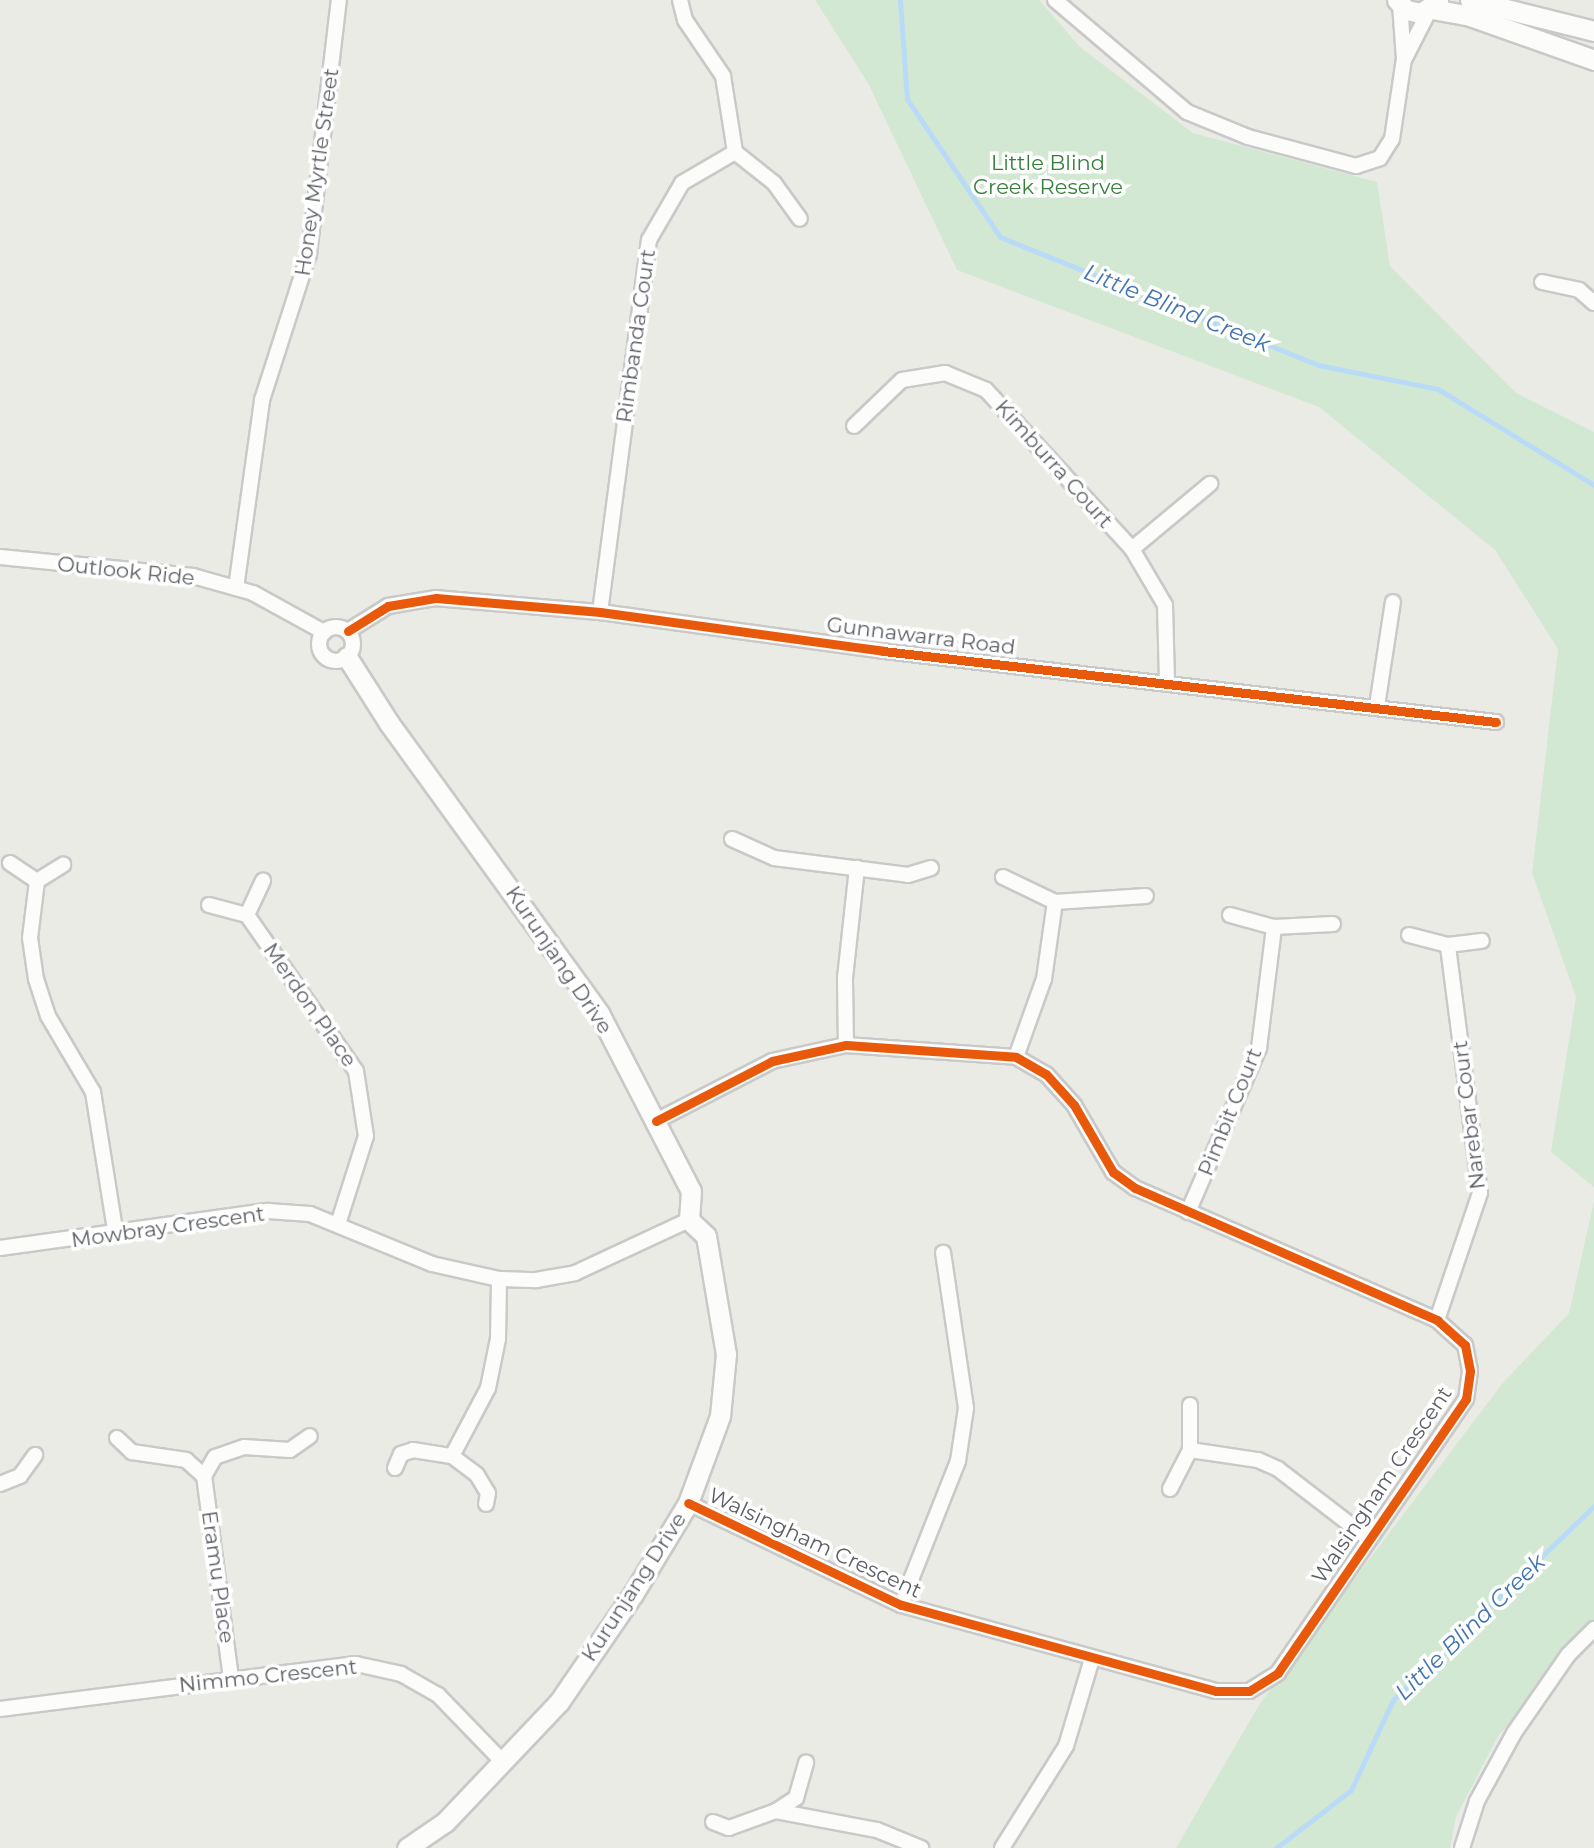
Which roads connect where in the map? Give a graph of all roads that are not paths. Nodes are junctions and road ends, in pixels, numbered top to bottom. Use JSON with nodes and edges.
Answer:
{"nodes":[{"id":1,"x":339,"y":0,"type":"edge"},
{"id":2,"x":680,"y":0,"type":"edge"},
{"id":3,"x":1055,"y":0,"type":"edge"},
{"id":4,"x":1469,"y":0,"type":"edge"},
{"id":5,"x":1398,"y":1,"type":"edge"},
{"id":6,"x":1433,"y":7,"type":"edge"},
{"id":7,"x":1594,"y":31,"type":"edge"},
{"id":8,"x":1404,"y":60,"type":"junction"},
{"id":9,"x":1594,"y":60,"type":"edge"},
{"id":10,"x":735,"y":152,"type":"junction"},
{"id":11,"x":800,"y":219,"type":"dead end"},
{"id":12,"x":1542,"y":282,"type":"dead end"},
{"id":13,"x":1594,"y":303,"type":"edge"},
{"id":14,"x":854,"y":426,"type":"dead end"},
{"id":15,"x":1210,"y":484,"type":"dead end"},
{"id":16,"x":1132,"y":549,"type":"junction"},
{"id":17,"x":0,"y":557,"type":"edge"},
{"id":18,"x":236,"y":588,"type":"junction"},
{"id":19,"x":1393,"y":601,"type":"dead end"},
{"id":20,"x":600,"y":612,"type":"junction"},
{"id":21,"x":348,"y":631,"type":"junction"},
{"id":22,"x":324,"y":632,"type":"junction"},
{"id":23,"x":348,"y":657,"type":"junction"},
{"id":24,"x":1167,"y":681,"type":"junction"},
{"id":25,"x":1377,"y":706,"type":"junction"},
{"id":26,"x":1496,"y":722,"type":"dead end"},
{"id":27,"x":732,"y":839,"type":"dead end"},
{"id":28,"x":10,"y":863,"type":"dead end"},
{"id":29,"x":63,"y":865,"type":"dead end"},
{"id":30,"x":857,"y":868,"type":"junction"},
{"id":31,"x":931,"y":868,"type":"dead end"},
{"id":32,"x":1003,"y":877,"type":"dead end"},
{"id":33,"x":37,"y":881,"type":"junction"},
{"id":34,"x":263,"y":881,"type":"dead end"},
{"id":35,"x":1146,"y":896,"type":"dead end"},
{"id":36,"x":1055,"y":902,"type":"junction"},
{"id":37,"x":209,"y":905,"type":"dead end"},
{"id":38,"x":247,"y":915,"type":"junction"},
{"id":39,"x":1230,"y":915,"type":"dead end"},
{"id":40,"x":1333,"y":924,"type":"dead end"},
{"id":41,"x":1274,"y":927,"type":"junction"},
{"id":42,"x":1409,"y":935,"type":"dead end"},
{"id":43,"x":1482,"y":941,"type":"dead end"},
{"id":44,"x":1448,"y":945,"type":"junction"},
{"id":45,"x":846,"y":1045,"type":"junction"},
{"id":46,"x":1016,"y":1057,"type":"junction"},
{"id":47,"x":656,"y":1121,"type":"junction"},
{"id":48,"x":1188,"y":1212,"type":"junction"},
{"id":49,"x":689,"y":1220,"type":"junction"},
{"id":50,"x":339,"y":1221,"type":"junction"},
{"id":51,"x":116,"y":1235,"type":"junction"},
{"id":52,"x":0,"y":1248,"type":"edge"},
{"id":53,"x":943,"y":1253,"type":"dead end"},
{"id":54,"x":499,"y":1279,"type":"junction"},
{"id":55,"x":1437,"y":1321,"type":"junction"},
{"id":56,"x":1190,"y":1405,"type":"dead end"},
{"id":57,"x":310,"y":1436,"type":"dead end"},
{"id":58,"x":117,"y":1438,"type":"dead end"},
{"id":59,"x":1190,"y":1450,"type":"junction"},
{"id":60,"x":35,"y":1455,"type":"dead end"},
{"id":61,"x":453,"y":1456,"type":"junction"},
{"id":62,"x":395,"y":1468,"type":"dead end"},
{"id":63,"x":204,"y":1476,"type":"junction"},
{"id":64,"x":0,"y":1484,"type":"edge"},
{"id":65,"x":1170,"y":1489,"type":"dead end"},
{"id":66,"x":688,"y":1503,"type":"junction"},
{"id":67,"x":486,"y":1504,"type":"dead end"},
{"id":68,"x":1369,"y":1539,"type":"junction"},
{"id":69,"x":901,"y":1605,"type":"junction"},
{"id":70,"x":1594,"y":1629,"type":"edge"},
{"id":71,"x":1092,"y":1658,"type":"junction"},
{"id":72,"x":231,"y":1678,"type":"junction"},
{"id":73,"x":0,"y":1709,"type":"edge"},
{"id":74,"x":503,"y":1762,"type":"junction"},
{"id":75,"x":806,"y":1762,"type":"dead end"},
{"id":76,"x":776,"y":1811,"type":"junction"},
{"id":77,"x":713,"y":1822,"type":"dead end"},
{"id":78,"x":407,"y":1848,"type":"edge"},
{"id":79,"x":921,"y":1848,"type":"edge"},
{"id":80,"x":1002,"y":1848,"type":"edge"},
{"id":81,"x":1462,"y":1848,"type":"edge"}],
"edges":[{"from":1,"to":18,"type":"street","name":"Honey Myrtle Street"},
{"from":2,"to":10,"type":"street"},
{"from":3,"to":8,"type":"street"},
{"from":4,"to":7,"type":"street"},
{"from":5,"to":6,"type":"street"},
{"from":5,"to":8,"type":"street"},
{"from":6,"to":8,"type":"street"},
{"from":6,"to":9,"type":"street"},
{"from":10,"to":11,"type":"street"},
{"from":10,"to":20,"type":"street","name":"Rimbanda Court"},
{"from":12,"to":13,"type":"street"},
{"from":14,"to":16,"type":"street","name":"Kimburra Court"},
{"from":15,"to":16,"type":"street"},
{"from":16,"to":24,"type":"street","name":"Kimburra Court"},
{"from":17,"to":18,"type":"street","name":"Outlook Ride"},
{"from":18,"to":22,"type":"street","name":"Outlook Ride"},
{"from":19,"to":25,"type":"street"},
{"from":20,"to":21,"type":"street","name":"Gunnawarra Road"},
{"from":20,"to":24,"type":"street","name":"Gunnawarra Road"},
{"from":21,"to":22,"type":"street"},
{"from":21,"to":23,"type":"street"},
{"from":22,"to":23,"type":"street"},
{"from":23,"to":47,"type":"street","name":"Kurunjang Drive"},
{"from":24,"to":25,"type":"street","name":"Gunnawarra Road"},
{"from":25,"to":26,"type":"street","name":"Gunnawarra Road"},
{"from":27,"to":30,"type":"street"},
{"from":28,"to":33,"type":"street"},
{"from":29,"to":33,"type":"street"},
{"from":30,"to":31,"type":"street"},
{"from":30,"to":45,"type":"street"},
{"from":32,"to":36,"type":"street"},
{"from":33,"to":51,"type":"street"},
{"from":34,"to":38,"type":"street"},
{"from":35,"to":36,"type":"street"},
{"from":36,"to":46,"type":"street"},
{"from":37,"to":38,"type":"street"},
{"from":38,"to":50,"type":"street","name":"Merdon Place"},
{"from":39,"to":41,"type":"street"},
{"from":40,"to":41,"type":"street"},
{"from":41,"to":48,"type":"street","name":"Pimbit Court"},
{"from":42,"to":44,"type":"street"},
{"from":43,"to":44,"type":"street"},
{"from":44,"to":55,"type":"street","name":"Narebar Court"},
{"from":45,"to":46,"type":"street","name":"Walsingham Crescent"},
{"from":45,"to":47,"type":"street","name":"Walsingham Crescent"},
{"from":46,"to":48,"type":"street","name":"Walsingham Crescent"},
{"from":47,"to":49,"type":"street","name":"Kurunjang Drive"},
{"from":48,"to":55,"type":"street","name":"Walsingham Crescent"},
{"from":49,"to":54,"type":"street","name":"Mowbray Crescent"},
{"from":49,"to":66,"type":"street","name":"Kurunjang Drive"},
{"from":50,"to":51,"type":"street","name":"Mowbray Crescent"},
{"from":50,"to":54,"type":"street","name":"Mowbray Crescent"},
{"from":51,"to":52,"type":"street","name":"Mowbray Crescent"},
{"from":53,"to":69,"type":"street"},
{"from":54,"to":61,"type":"street"},
{"from":55,"to":68,"type":"street","name":"Walsingham Crescent"},
{"from":56,"to":59,"type":"street"},
{"from":57,"to":63,"type":"street"},
{"from":58,"to":63,"type":"street"},
{"from":59,"to":65,"type":"street"},
{"from":59,"to":68,"type":"street"},
{"from":60,"to":64,"type":"street"},
{"from":61,"to":62,"type":"street"},
{"from":61,"to":67,"type":"street"},
{"from":63,"to":72,"type":"street","name":"Eramu Place"},
{"from":66,"to":69,"type":"street","name":"Walsingham Crescent"},
{"from":66,"to":74,"type":"street","name":"Kurunjang Drive"},
{"from":68,"to":71,"type":"street","name":"Walsingham Crescent"},
{"from":69,"to":71,"type":"street","name":"Walsingham Crescent"},
{"from":70,"to":81,"type":"street"},
{"from":71,"to":80,"type":"street"},
{"from":72,"to":73,"type":"street","name":"Nimmo Crescent"},
{"from":72,"to":74,"type":"street","name":"Nimmo Crescent"},
{"from":74,"to":78,"type":"street","name":"Kurunjang Drive"},
{"from":75,"to":76,"type":"street"},
{"from":76,"to":77,"type":"street"},
{"from":76,"to":79,"type":"street"}]}
